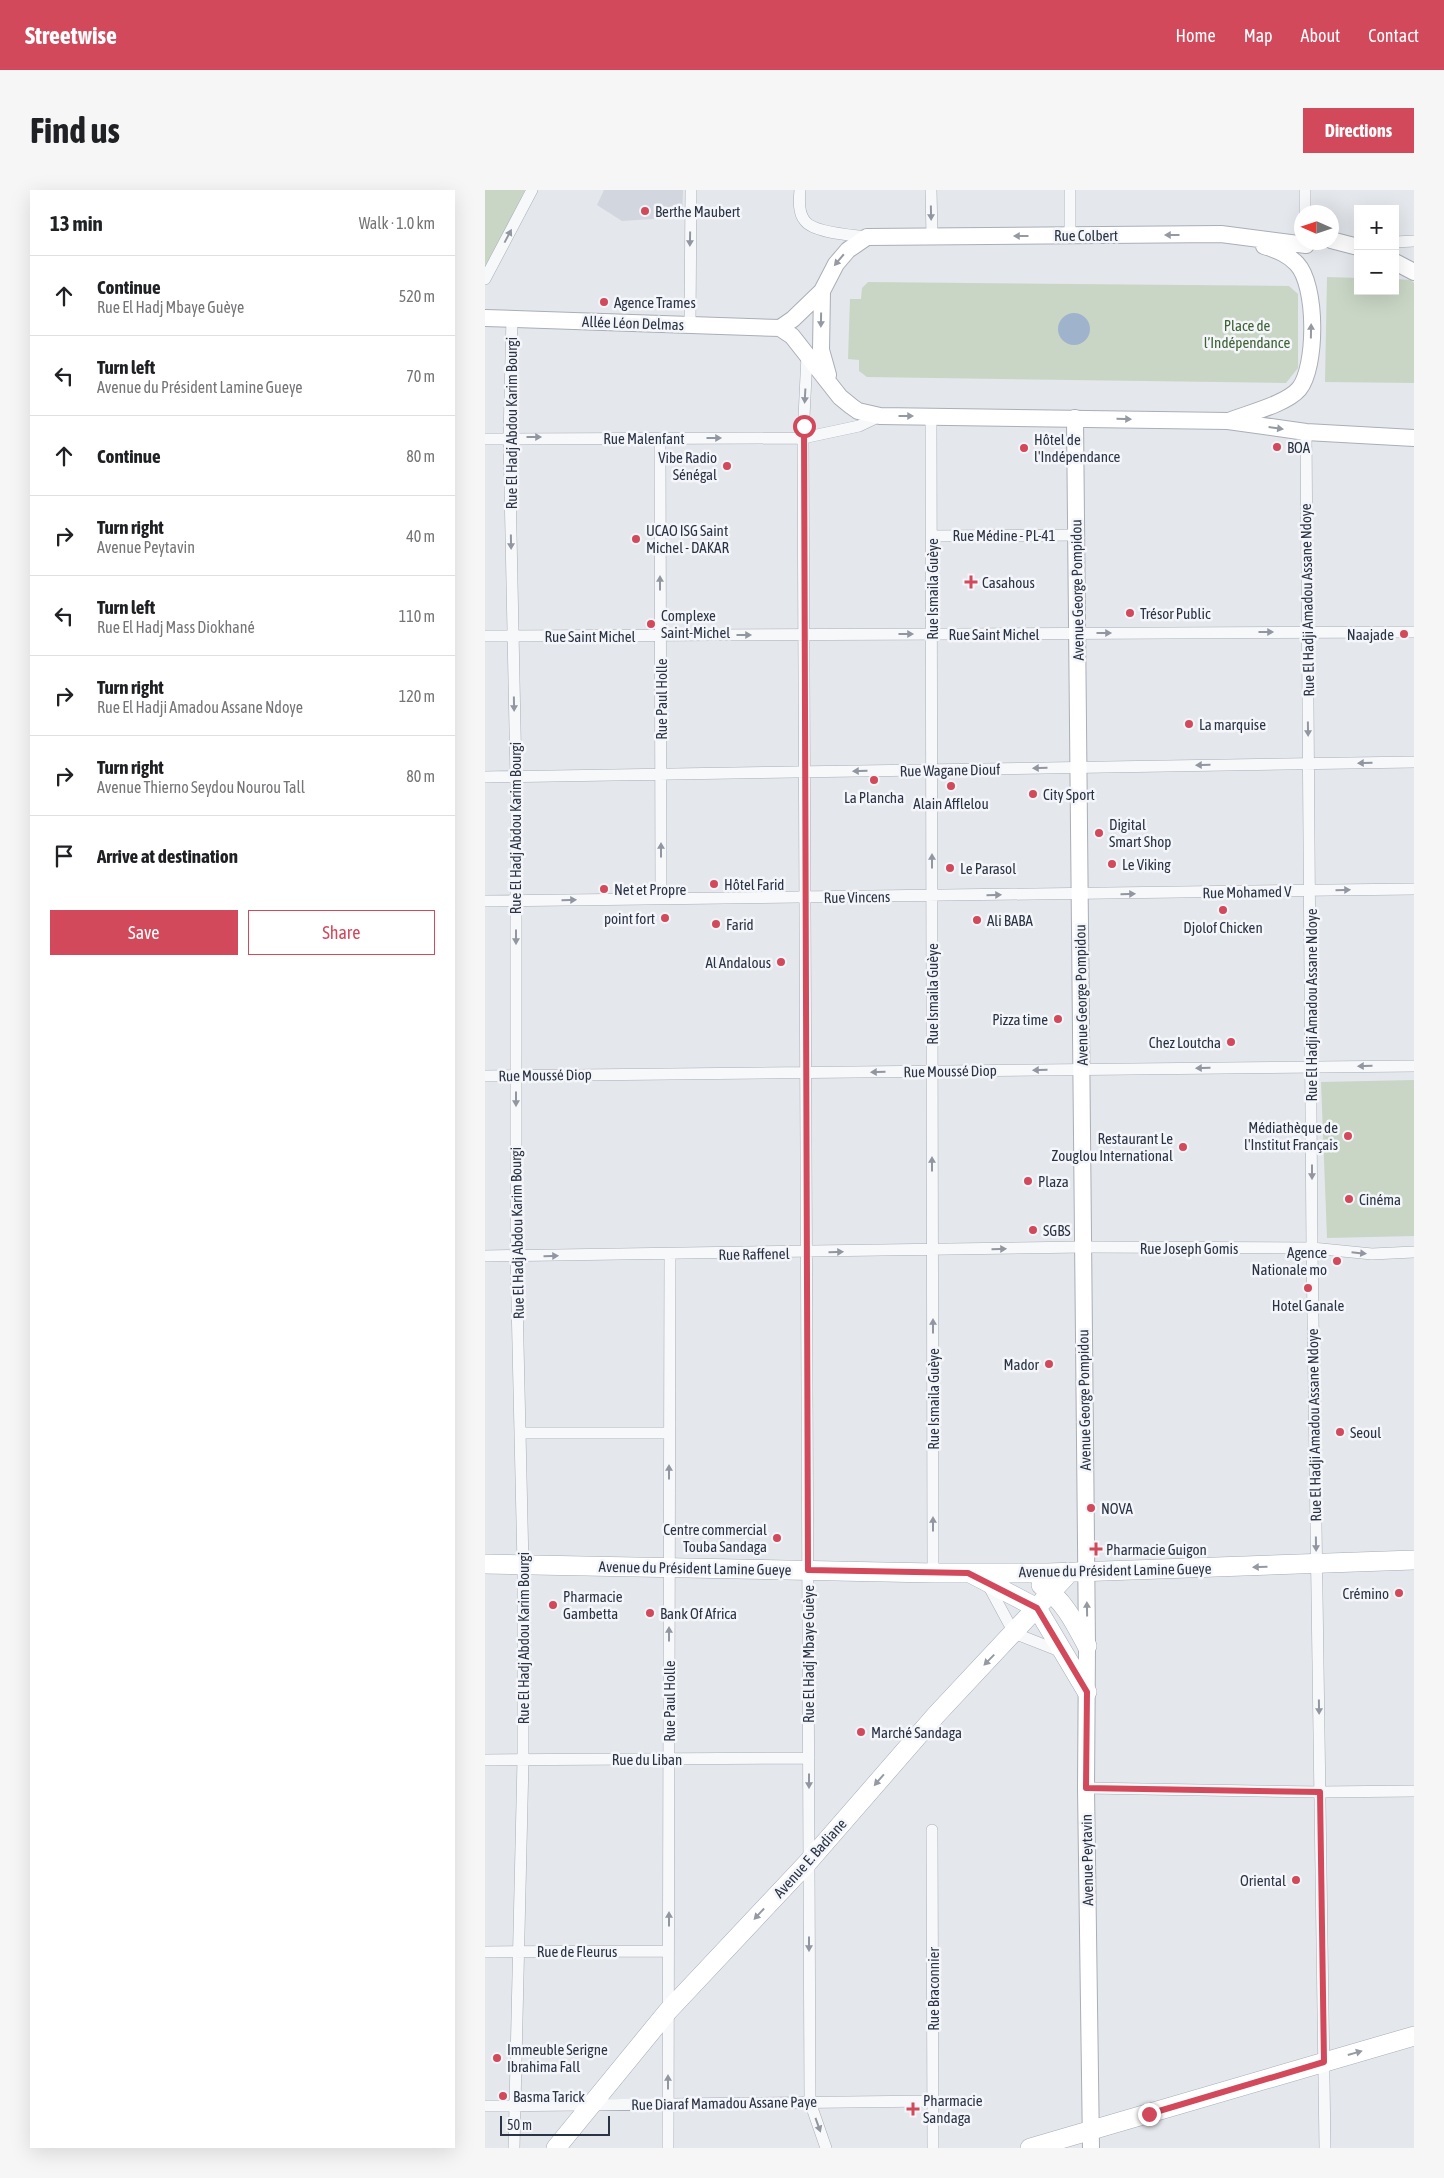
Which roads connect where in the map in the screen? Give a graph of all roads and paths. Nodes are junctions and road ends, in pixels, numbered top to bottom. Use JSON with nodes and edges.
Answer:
{"nodes":[{"id":1,"x":532,"y":190,"type":"edge"},
{"id":2,"x":691,"y":190,"type":"edge"},
{"id":3,"x":799,"y":190,"type":"edge"},
{"id":4,"x":931,"y":190,"type":"edge"},
{"id":5,"x":1070,"y":190,"type":"edge"},
{"id":6,"x":1305,"y":190,"type":"edge"},
{"id":7,"x":1305,"y":205,"type":"edge"},
{"id":8,"x":1221,"y":234,"type":"junction"},
{"id":9,"x":1070,"y":235,"type":"junction"},
{"id":10,"x":932,"y":236,"type":"junction"},
{"id":11,"x":867,"y":237,"type":"junction"},
{"id":12,"x":1414,"y":241,"type":"edge"},
{"id":13,"x":1294,"y":242,"type":"edge"},
{"id":14,"x":1399,"y":242,"type":"edge"},
{"id":15,"x":1399,"y":264,"type":"edge"},
{"id":16,"x":1414,"y":272,"type":"edge"},
{"id":17,"x":485,"y":279,"type":"edge"},
{"id":18,"x":822,"y":291,"type":"junction"},
{"id":19,"x":485,"y":318,"type":"edge"},
{"id":20,"x":512,"y":318,"type":"junction"},
{"id":21,"x":690,"y":325,"type":"junction"},
{"id":22,"x":780,"y":328,"type":"junction"},
{"id":23,"x":807,"y":355,"type":"junction"},
{"id":24,"x":831,"y":384,"type":"junction"},
{"id":25,"x":880,"y":416,"type":"junction"},
{"id":26,"x":931,"y":416,"type":"junction"},
{"id":27,"x":1075,"y":418,"type":"junction"},
{"id":28,"x":1228,"y":421,"type":"junction"},
{"id":29,"x":1306,"y":432,"type":"junction"},
{"id":30,"x":509,"y":437,"type":"junction"},
{"id":31,"x":660,"y":438,"type":"junction"},
{"id":32,"x":803,"y":438,"type":"junction"},
{"id":33,"x":1414,"y":438,"type":"edge"},
{"id":34,"x":485,"y":439,"type":"edge"},
{"id":35,"x":1076,"y":535,"type":"junction"},
{"id":36,"x":932,"y":536,"type":"junction"},
{"id":37,"x":1307,"y":632,"type":"junction"},
{"id":38,"x":1414,"y":632,"type":"edge"},
{"id":39,"x":1077,"y":633,"type":"junction"},
{"id":40,"x":932,"y":634,"type":"junction"},
{"id":41,"x":804,"y":635,"type":"junction"},
{"id":42,"x":485,"y":636,"type":"edge"},
{"id":43,"x":513,"y":636,"type":"junction"},
{"id":44,"x":660,"y":636,"type":"junction"},
{"id":45,"x":1414,"y":762,"type":"edge"},
{"id":46,"x":1309,"y":764,"type":"junction"},
{"id":47,"x":1078,"y":768,"type":"junction"},
{"id":48,"x":932,"y":770,"type":"junction"},
{"id":49,"x":805,"y":772,"type":"junction"},
{"id":50,"x":661,"y":774,"type":"junction"},
{"id":51,"x":485,"y":777,"type":"edge"},
{"id":52,"x":516,"y":777,"type":"junction"},
{"id":53,"x":1414,"y":889,"type":"edge"},
{"id":54,"x":1310,"y":891,"type":"junction"},
{"id":55,"x":1080,"y":894,"type":"junction"},
{"id":56,"x":932,"y":896,"type":"junction"},
{"id":57,"x":805,"y":898,"type":"junction"},
{"id":58,"x":661,"y":899,"type":"junction"},
{"id":59,"x":485,"y":901,"type":"edge"},
{"id":60,"x":515,"y":901,"type":"junction"},
{"id":61,"x":1414,"y":1066,"type":"edge"},
{"id":62,"x":1311,"y":1067,"type":"junction"},
{"id":63,"x":1081,"y":1069,"type":"junction"},
{"id":64,"x":932,"y":1071,"type":"junction"},
{"id":65,"x":806,"y":1072,"type":"junction"},
{"id":66,"x":516,"y":1075,"type":"junction"},
{"id":67,"x":485,"y":1076,"type":"edge"},
{"id":68,"x":1083,"y":1247,"type":"junction"},
{"id":69,"x":1312,"y":1248,"type":"junction"},
{"id":70,"x":933,"y":1250,"type":"junction"},
{"id":71,"x":1414,"y":1252,"type":"edge"},
{"id":72,"x":807,"y":1253,"type":"junction"},
{"id":73,"x":670,"y":1254,"type":"junction"},
{"id":74,"x":485,"y":1256,"type":"edge"},
{"id":75,"x":516,"y":1256,"type":"junction"},
{"id":76,"x":521,"y":1433,"type":"junction"},
{"id":77,"x":669,"y":1433,"type":"junction"},
{"id":78,"x":1414,"y":1560,"type":"edge"},
{"id":79,"x":485,"y":1564,"type":"edge"},
{"id":80,"x":523,"y":1565,"type":"junction"},
{"id":81,"x":1316,"y":1565,"type":"junction"},
{"id":82,"x":669,"y":1567,"type":"junction"},
{"id":83,"x":808,"y":1570,"type":"junction"},
{"id":84,"x":1078,"y":1572,"type":"junction"},
{"id":85,"x":933,"y":1573,"type":"junction"},
{"id":86,"x":968,"y":1573,"type":"junction"},
{"id":87,"x":1018,"y":1573,"type":"junction"},
{"id":88,"x":986,"y":1582,"type":"junction"},
{"id":89,"x":1051,"y":1592,"type":"junction"},
{"id":90,"x":1037,"y":1608,"type":"junction"},
{"id":91,"x":1014,"y":1633,"type":"junction"},
{"id":92,"x":1087,"y":1646,"type":"junction"},
{"id":93,"x":1062,"y":1652,"type":"junction"},
{"id":94,"x":1087,"y":1692,"type":"junction"},
{"id":95,"x":809,"y":1758,"type":"junction"},
{"id":96,"x":669,"y":1759,"type":"junction"},
{"id":97,"x":485,"y":1760,"type":"edge"},
{"id":98,"x":523,"y":1760,"type":"junction"},
{"id":99,"x":1086,"y":1788,"type":"junction"},
{"id":100,"x":1414,"y":1790,"type":"edge"},
{"id":101,"x":1320,"y":1792,"type":"junction"},
{"id":102,"x":932,"y":1830,"type":"dead end"},
{"id":103,"x":809,"y":1862,"type":"junction"},
{"id":104,"x":669,"y":1951,"type":"junction"},
{"id":105,"x":485,"y":1952,"type":"edge"},
{"id":106,"x":520,"y":1952,"type":"junction"},
{"id":107,"x":668,"y":2011,"type":"junction"},
{"id":108,"x":1414,"y":2036,"type":"edge"},
{"id":109,"x":1324,"y":2062,"type":"junction"},
{"id":110,"x":933,"y":2101,"type":"junction"},
{"id":111,"x":810,"y":2102,"type":"junction"},
{"id":112,"x":668,"y":2104,"type":"junction"},
{"id":113,"x":589,"y":2105,"type":"junction"},
{"id":114,"x":485,"y":2106,"type":"edge"},
{"id":115,"x":517,"y":2106,"type":"junction"},
{"id":116,"x":1090,"y":2139,"type":"edge"},
{"id":117,"x":514,"y":2148,"type":"edge"},
{"id":118,"x":556,"y":2148,"type":"edge"},
{"id":119,"x":668,"y":2148,"type":"edge"},
{"id":120,"x":826,"y":2148,"type":"edge"},
{"id":121,"x":933,"y":2148,"type":"edge"},
{"id":122,"x":1031,"y":2148,"type":"edge"},
{"id":123,"x":1325,"y":2148,"type":"edge"}],
"edges":[{"from":17,"to":1,"type":"street","one_way":true},
{"from":2,"to":21,"type":"street","one_way":true},
{"from":3,"to":11,"type":"street"},
{"from":4,"to":10,"type":"street","one_way":true},
{"from":5,"to":9,"type":"street"},
{"from":6,"to":7,"type":"street"},
{"from":8,"to":9,"type":"street","name":"Rue Colbert","one_way":true},
{"from":8,"to":13,"type":"street","name":"Rue Colbert"},
{"from":28,"to":8,"type":"street","one_way":true},
{"from":9,"to":10,"type":"street","name":"Rue Colbert","one_way":true},
{"from":10,"to":11,"type":"street","name":"Rue Colbert"},
{"from":11,"to":18,"type":"street","one_way":true},
{"from":12,"to":14,"type":"street"},
{"from":15,"to":16,"type":"street"},
{"from":18,"to":22,"type":"street"},
{"from":18,"to":24,"type":"street","one_way":true},
{"from":19,"to":20,"type":"street","name":"Allée Léon Delmas"},
{"from":20,"to":21,"type":"street","name":"Allée Léon Delmas"},
{"from":20,"to":30,"type":"street","name":"Rue El Hadj Abdou Karim Bourgi"},
{"from":21,"to":22,"type":"street","name":"Allée Léon Delmas"},
{"from":22,"to":23,"type":"street"},
{"from":23,"to":24,"type":"street"},
{"from":23,"to":32,"type":"street","name":"Rue El Hadj Mbaye Guèye","one_way":true},
{"from":24,"to":25,"type":"street"},
{"from":25,"to":26,"type":"street","one_way":true},
{"from":25,"to":32,"type":"street","name":"Rue Malenfant"},
{"from":26,"to":27,"type":"street"},
{"from":26,"to":36,"type":"street","name":"Rue Ismaila Guèye"},
{"from":27,"to":28,"type":"street","one_way":true},
{"from":27,"to":35,"type":"street","name":"Avenue George Pompidou"},
{"from":28,"to":29,"type":"street","one_way":true},
{"from":29,"to":33,"type":"street"},
{"from":29,"to":37,"type":"street","name":"Rue El Hadji Amadou Assane Ndoye"},
{"from":30,"to":31,"type":"street","name":"Rue Malenfant","one_way":true},
{"from":30,"to":34,"type":"street","name":"Rue Malenfant"},
{"from":30,"to":43,"type":"street","name":"Rue El Hadj Abdou Karim Bourgi","one_way":true},
{"from":31,"to":32,"type":"street","name":"Rue Malenfant","one_way":true},
{"from":44,"to":31,"type":"street","name":"Rue Paul Holle","one_way":true},
{"from":32,"to":41,"type":"street","name":"Rue El Hadj Mbaye Guèye"},
{"from":35,"to":36,"type":"street","name":"Rue Médine - PL-41"},
{"from":35,"to":39,"type":"street","name":"Avenue George Pompidou"},
{"from":36,"to":40,"type":"street","name":"Rue Ismaila Guèye"},
{"from":37,"to":38,"type":"street","name":"Rue Saint Michel"},
{"from":39,"to":37,"type":"street","name":"Rue Saint Michel","one_way":true},
{"from":37,"to":46,"type":"street","name":"Rue El Hadji Amadou Assane Ndoye","one_way":true},
{"from":39,"to":40,"type":"street","name":"Rue Saint Michel"},
{"from":39,"to":47,"type":"street","name":"Avenue George Pompidou"},
{"from":41,"to":40,"type":"street","name":"Rue Saint Michel","one_way":true},
{"from":40,"to":48,"type":"street","name":"Rue Ismaila Guèye"},
{"from":44,"to":41,"type":"street","name":"Rue Saint Michel","one_way":true},
{"from":41,"to":49,"type":"street","name":"Rue El Hadj Mbaye Guèye"},
{"from":42,"to":43,"type":"street","name":"Rue Saint Michel"},
{"from":43,"to":44,"type":"street","name":"Rue Saint Michel"},
{"from":43,"to":52,"type":"street","name":"Rue El Hadj Abdou Karim Bourgi","one_way":true},
{"from":44,"to":50,"type":"street","name":"Rue Paul Holle"},
{"from":45,"to":46,"type":"street","name":"Rue Wagane Diouf","one_way":true},
{"from":46,"to":47,"type":"street","name":"Rue Wagane Diouf","one_way":true},
{"from":46,"to":54,"type":"street","name":"Rue El Hadji Amadou Assane Ndoye"},
{"from":47,"to":48,"type":"street","name":"Rue Wagane Diouf","one_way":true},
{"from":47,"to":55,"type":"street","name":"Avenue George Pompidou"},
{"from":48,"to":49,"type":"street","name":"Rue Wagane Diouf","one_way":true},
{"from":56,"to":48,"type":"street","name":"Rue Ismaila Guèye","one_way":true},
{"from":49,"to":50,"type":"street","name":"Rue Wagane Diouf"},
{"from":49,"to":57,"type":"street","name":"Rue El Hadj Mbaye Guèye"},
{"from":50,"to":52,"type":"street","name":"Rue Wagane Diouf"},
{"from":58,"to":50,"type":"street","name":"Rue Paul Holle","one_way":true},
{"from":51,"to":52,"type":"street","name":"Rue Wagane Diouf"},
{"from":52,"to":60,"type":"street","name":"Rue El Hadj Abdou Karim Bourgi"},
{"from":54,"to":53,"type":"street","name":"Rue Mohamed V","one_way":true},
{"from":55,"to":54,"type":"street","name":"Rue Mohamed V","one_way":true},
{"from":54,"to":62,"type":"street","name":"Rue El Hadji Amadou Assane Ndoye"},
{"from":56,"to":55,"type":"street","name":"Rue Vincens","one_way":true},
{"from":55,"to":63,"type":"street","name":"Avenue George Pompidou"},
{"from":56,"to":57,"type":"street","name":"Rue Vincens"},
{"from":56,"to":64,"type":"street","name":"Rue Ismaila Guèye"},
{"from":57,"to":58,"type":"street","name":"Rue Vincens"},
{"from":57,"to":65,"type":"street","name":"Rue El Hadj Mbaye Guèye"},
{"from":60,"to":58,"type":"street","name":"Rue Vincens","one_way":true},
{"from":59,"to":60,"type":"street","name":"Rue Vincens"},
{"from":60,"to":66,"type":"street","name":"Rue El Hadj Abdou Karim Bourgi","one_way":true},
{"from":61,"to":62,"type":"street","name":"Rue Moussé Diop","one_way":true},
{"from":62,"to":63,"type":"street","name":"Rue Moussé Diop","one_way":true},
{"from":62,"to":69,"type":"street","name":"Rue El Hadji Amadou Assane Ndoye","one_way":true},
{"from":63,"to":64,"type":"street","name":"Rue Moussé Diop","one_way":true},
{"from":63,"to":68,"type":"street","name":"Avenue George Pompidou"},
{"from":64,"to":65,"type":"street","name":"Rue Moussé Diop","one_way":true},
{"from":70,"to":64,"type":"street","name":"Rue Ismaila Guèye","one_way":true},
{"from":65,"to":66,"type":"street","name":"Rue Moussé Diop"},
{"from":65,"to":72,"type":"street","name":"Rue El Hadj Mbaye Guèye"},
{"from":66,"to":67,"type":"street","name":"Rue Moussé Diop"},
{"from":66,"to":75,"type":"street","name":"Rue El Hadj Abdou Karim Bourgi","one_way":true},
{"from":68,"to":69,"type":"street","name":"Rue Joseph Gomis"},
{"from":70,"to":68,"type":"street","name":"Rue Raffenel","one_way":true},
{"from":68,"to":84,"type":"street","name":"Avenue George Pompidou"},
{"from":69,"to":71,"type":"street","name":"Rue Joseph Gomis","one_way":true},
{"from":69,"to":81,"type":"street","name":"Rue El Hadji Amadou Assane Ndoye","one_way":true},
{"from":72,"to":70,"type":"street","name":"Rue Raffenel","one_way":true},
{"from":85,"to":70,"type":"street","name":"Rue Ismaila Guèye","one_way":true},
{"from":72,"to":73,"type":"street","name":"Rue Raffenel"},
{"from":72,"to":83,"type":"street","name":"Rue El Hadj Mbaye Guèye"},
{"from":75,"to":73,"type":"street","name":"Rue Raffenel","one_way":true},
{"from":73,"to":77,"type":"street","name":"Rue Paul Holle"},
{"from":74,"to":75,"type":"street","name":"Rue Raffenel"},
{"from":75,"to":76,"type":"street","name":"Rue El Hadj Abdou Karim Bourgi"},
{"from":76,"to":77,"type":"street"},
{"from":76,"to":80,"type":"street","name":"Rue El Hadj Abdou Karim Bourgi"},
{"from":82,"to":77,"type":"street","name":"Rue Paul Holle","one_way":true},
{"from":78,"to":81,"type":"main road","name":"Avenue du Président Lamine Gueye"},
{"from":79,"to":80,"type":"main road","name":"Avenue du Président Lamine Gueye"},
{"from":80,"to":82,"type":"main road","name":"Avenue du Président Lamine Gueye"},
{"from":80,"to":98,"type":"street","name":"Rue El Hadj Abdou Karim Bourgi"},
{"from":81,"to":84,"type":"main road","name":"Avenue du Président Lamine Gueye","one_way":true},
{"from":81,"to":101,"type":"street","name":"Rue El Hadji Amadou Assane Ndoye","one_way":true},
{"from":82,"to":83,"type":"main road","name":"Avenue du Président Lamine Gueye"},
{"from":96,"to":82,"type":"street","name":"Rue Paul Holle","one_way":true},
{"from":83,"to":85,"type":"main road","name":"Avenue du Président Lamine Gueye"},
{"from":83,"to":95,"type":"street","name":"Rue El Hadj Mbaye Guèye"},
{"from":84,"to":87,"type":"main road","name":"Avenue du Président Lamine Gueye"},
{"from":84,"to":89,"type":"main road","name":"Avenue E. Badiane"},
{"from":92,"to":84,"type":"street","name":"Avenue Peytavin","one_way":true},
{"from":85,"to":86,"type":"main road","name":"Avenue du Président Lamine Gueye"},
{"from":86,"to":87,"type":"main road","name":"Avenue du Président Lamine Gueye"},
{"from":86,"to":88,"type":"main road"},
{"from":87,"to":89,"type":"main road"},
{"from":88,"to":90,"type":"main road"},
{"from":88,"to":91,"type":"street"},
{"from":89,"to":90,"type":"main road","name":"Avenue E. Badiane"},
{"from":89,"to":92,"type":"main road"},
{"from":90,"to":91,"type":"main road","name":"Avenue E. Badiane"},
{"from":90,"to":93,"type":"main road"},
{"from":91,"to":93,"type":"street"},
{"from":91,"to":103,"type":"main road","name":"Avenue E. Badiane","one_way":true},
{"from":92,"to":94,"type":"street","name":"Avenue Peytavin"},
{"from":93,"to":94,"type":"main road"},
{"from":94,"to":99,"type":"street","name":"Avenue Peytavin"},
{"from":95,"to":96,"type":"street","name":"Rue du Liban"},
{"from":95,"to":103,"type":"street","name":"Rue El Hadj Mbaye Guèye","one_way":true},
{"from":96,"to":98,"type":"street","name":"Rue du Liban"},
{"from":104,"to":96,"type":"street","name":"Rue Paul Holle","one_way":true},
{"from":97,"to":98,"type":"street","name":"Rue du Liban"},
{"from":98,"to":106,"type":"street","name":"Rue El Hadj Abdou Karim Bourgi"},
{"from":99,"to":101,"type":"street"},
{"from":99,"to":116,"type":"street","name":"Avenue Peytavin"},
{"from":100,"to":101,"type":"street"},
{"from":101,"to":109,"type":"street","name":"Rue El Hadji Amadou Assane Ndoye"},
{"from":102,"to":110,"type":"street","name":"Rue Braconnier"},
{"from":103,"to":107,"type":"main road","name":"Avenue E. Badiane","one_way":true},
{"from":103,"to":111,"type":"street","name":"Rue El Hadj Mbaye Guèye","one_way":true},
{"from":104,"to":106,"type":"street","name":"Rue de Fleurus"},
{"from":104,"to":107,"type":"street","name":"Rue Paul Holle"},
{"from":105,"to":106,"type":"street","name":"Rue de Fleurus"},
{"from":106,"to":115,"type":"street","name":"Rue El Hadj Abdou Karim Bourgi"},
{"from":112,"to":107,"type":"street","name":"Rue Paul Holle","one_way":true},
{"from":107,"to":113,"type":"main road","name":"Avenue E. Badiane"},
{"from":109,"to":108,"type":"main road","one_way":true},
{"from":109,"to":116,"type":"main road"},
{"from":109,"to":123,"type":"street","name":"Rue El Hadji Amadou Assane Ndoye"},
{"from":110,"to":111,"type":"street","name":"Rue Diaraf Mamadou Assane Paye"},
{"from":110,"to":121,"type":"street","name":"Rue Braconnier"},
{"from":111,"to":112,"type":"street","name":"Rue Diaraf Mamadou Assane Paye"},
{"from":111,"to":120,"type":"street","name":"Rue El Hadj Mbaye Guèye","one_way":true},
{"from":112,"to":113,"type":"street","name":"Rue Diaraf Mamadou Assane Paye"},
{"from":112,"to":119,"type":"street","name":"Rue Paul Holle"},
{"from":113,"to":115,"type":"street","name":"Rue Diaraf Mamadou Assane Paye"},
{"from":113,"to":118,"type":"main road","name":"Avenue E. Badiane"},
{"from":114,"to":115,"type":"street","name":"Rue Diaraf Mamadou Assane Paye"},
{"from":115,"to":117,"type":"street","name":"Rue El Hadj Abdou Karim Bourgi"},
{"from":116,"to":122,"type":"main road"}]}
